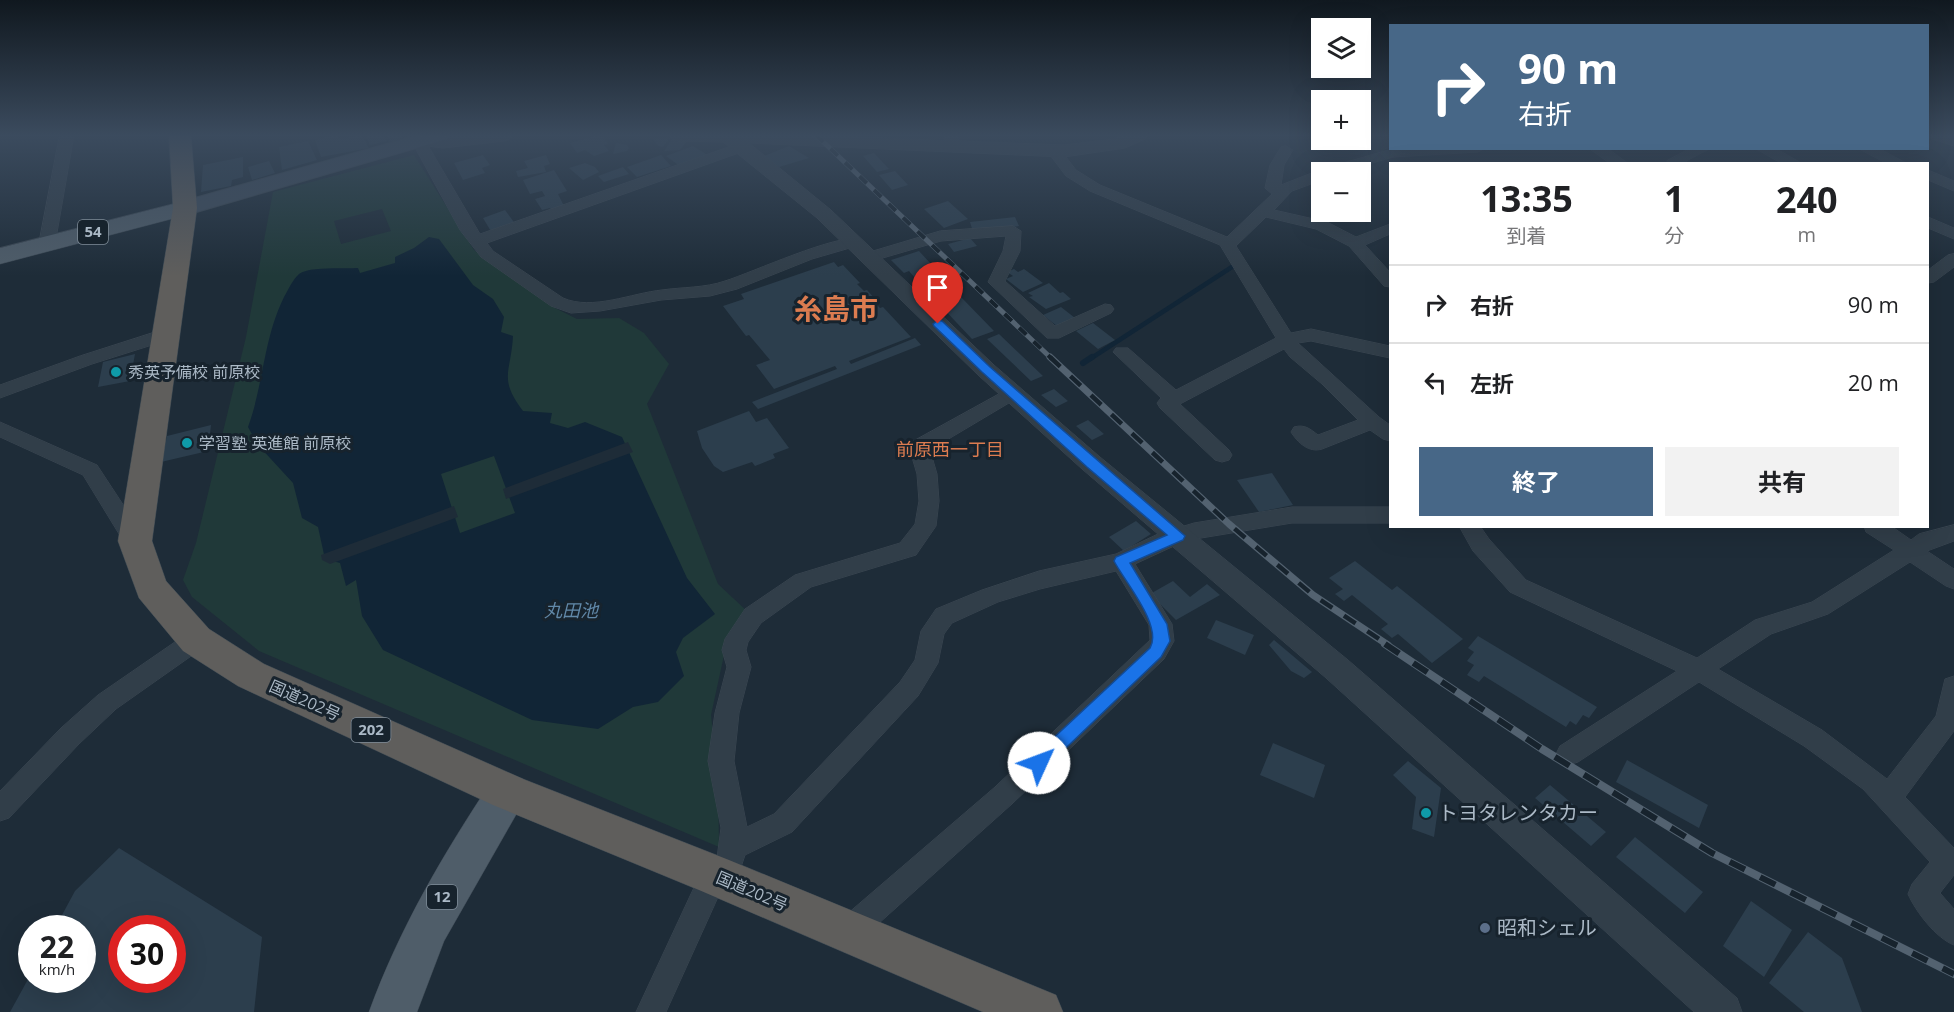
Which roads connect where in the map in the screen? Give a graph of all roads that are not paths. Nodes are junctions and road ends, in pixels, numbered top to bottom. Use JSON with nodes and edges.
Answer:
{"nodes":[{"id":1,"x":58,"y":182,"type":"edge"},
{"id":2,"x":183,"y":182,"type":"edge"},
{"id":3,"x":268,"y":182,"type":"edge"},
{"id":4,"x":442,"y":182,"type":"edge"},
{"id":5,"x":625,"y":182,"type":"edge"},
{"id":6,"x":782,"y":182,"type":"edge"},
{"id":7,"x":1085,"y":182,"type":"edge"},
{"id":8,"x":1274,"y":182,"type":"edge"},
{"id":9,"x":1301,"y":182,"type":"edge"},
{"id":10,"x":1281,"y":194,"type":"junction"},
{"id":11,"x":185,"y":208,"type":"junction"},
{"id":12,"x":1263,"y":212,"type":"junction"},
{"id":13,"x":1929,"y":222,"type":"edge"},
{"id":14,"x":1389,"y":229,"type":"edge"},
{"id":15,"x":1954,"y":234,"type":"edge"},
{"id":16,"x":477,"y":241,"type":"junction"},
{"id":17,"x":1355,"y":243,"type":"junction"},
{"id":18,"x":47,"y":244,"type":"junction"},
{"id":19,"x":1229,"y":244,"type":"junction"},
{"id":20,"x":862,"y":249,"type":"junction"},
{"id":21,"x":0,"y":256,"type":"edge"},
{"id":22,"x":1954,"y":259,"type":"edge"},
{"id":23,"x":1929,"y":277,"type":"edge"},
{"id":24,"x":1389,"y":281,"type":"edge"},
{"id":25,"x":1105,"y":309,"type":"dead end"},
{"id":26,"x":168,"y":334,"type":"junction"},
{"id":27,"x":1287,"y":339,"type":"junction"},
{"id":28,"x":1122,"y":352,"type":"dead end"},
{"id":29,"x":1389,"y":352,"type":"edge"},
{"id":30,"x":0,"y":392,"type":"edge"},
{"id":31,"x":1012,"y":393,"type":"junction"},
{"id":32,"x":1174,"y":399,"type":"junction"},
{"id":33,"x":1372,"y":422,"type":"junction"},
{"id":34,"x":0,"y":429,"type":"edge"},
{"id":35,"x":1301,"y":432,"type":"dead end"},
{"id":36,"x":1389,"y":433,"type":"edge"},
{"id":37,"x":1221,"y":455,"type":"dead end"},
{"id":38,"x":1389,"y":515,"type":"edge"},
{"id":39,"x":1470,"y":528,"type":"edge"},
{"id":40,"x":1877,"y":528,"type":"edge"},
{"id":41,"x":1954,"y":533,"type":"edge"},
{"id":42,"x":1178,"y":536,"type":"junction"},
{"id":43,"x":135,"y":541,"type":"junction"},
{"id":44,"x":1910,"y":550,"type":"junction"},
{"id":45,"x":1121,"y":561,"type":"junction"},
{"id":46,"x":1954,"y":580,"type":"edge"},
{"id":47,"x":196,"y":640,"type":"junction"},
{"id":48,"x":1699,"y":670,"type":"junction"},
{"id":49,"x":1954,"y":686,"type":"edge"},
{"id":50,"x":1569,"y":754,"type":"dead end"},
{"id":51,"x":508,"y":792,"type":"junction"},
{"id":52,"x":1888,"y":798,"type":"junction"},
{"id":53,"x":0,"y":809,"type":"edge"},
{"id":54,"x":724,"y":868,"type":"junction"},
{"id":55,"x":1954,"y":931,"type":"edge"},
{"id":56,"x":849,"y":932,"type":"junction"},
{"id":57,"x":393,"y":1012,"type":"edge"},
{"id":58,"x":651,"y":1012,"type":"edge"},
{"id":59,"x":1039,"y":1012,"type":"edge"},
{"id":60,"x":1723,"y":1012,"type":"edge"}],
"edges":[{"from":1,"to":18,"type":"street"},
{"from":2,"to":11,"type":"highway","name":"国道202号","number":"202"},
{"from":3,"to":11,"type":"main road"},
{"from":4,"to":16,"type":"street"},
{"from":5,"to":16,"type":"street"},
{"from":6,"to":20,"type":"street"},
{"from":7,"to":19,"type":"street"},
{"from":8,"to":10,"type":"street"},
{"from":9,"to":10,"type":"street"},
{"from":10,"to":12,"type":"street"},
{"from":11,"to":18,"type":"main road","number":"54"},
{"from":11,"to":26,"type":"highway","name":"国道202号","number":"202"},
{"from":12,"to":17,"type":"street"},
{"from":12,"to":19,"type":"street"},
{"from":13,"to":15,"type":"street"},
{"from":14,"to":17,"type":"street"},
{"from":16,"to":20,"type":"street"},
{"from":17,"to":24,"type":"street"},
{"from":18,"to":21,"type":"main road","number":"54"},
{"from":19,"to":27,"type":"street"},
{"from":20,"to":25,"type":"street"},
{"from":20,"to":31,"type":"street"},
{"from":22,"to":23,"type":"street"},
{"from":26,"to":30,"type":"street"},
{"from":26,"to":43,"type":"highway","name":"国道202号","number":"202"},
{"from":27,"to":29,"type":"street"},
{"from":27,"to":32,"type":"street"},
{"from":27,"to":33,"type":"street"},
{"from":28,"to":32,"type":"street"},
{"from":31,"to":42,"type":"street"},
{"from":31,"to":54,"type":"street"},
{"from":32,"to":37,"type":"street"},
{"from":33,"to":35,"type":"street"},
{"from":33,"to":36,"type":"street"},
{"from":34,"to":43,"type":"street"},
{"from":38,"to":42,"type":"street"},
{"from":39,"to":48,"type":"street"},
{"from":40,"to":44,"type":"street"},
{"from":41,"to":44,"type":"street"},
{"from":42,"to":45,"type":"street"},
{"from":42,"to":60,"type":"street"},
{"from":43,"to":47,"type":"highway","name":"国道202号","number":"202"},
{"from":44,"to":46,"type":"street"},
{"from":44,"to":48,"type":"street"},
{"from":45,"to":54,"type":"street"},
{"from":45,"to":56,"type":"street"},
{"from":47,"to":51,"type":"highway","name":"国道202号","number":"202"},
{"from":47,"to":53,"type":"street"},
{"from":48,"to":50,"type":"street"},
{"from":48,"to":52,"type":"street"},
{"from":49,"to":52,"type":"street"},
{"from":51,"to":54,"type":"highway","name":"国道202号","number":"202"},
{"from":51,"to":57,"type":"main road","number":"12"},
{"from":52,"to":55,"type":"street"},
{"from":54,"to":56,"type":"highway","name":"国道202号","number":"202"},
{"from":54,"to":58,"type":"street"},
{"from":56,"to":59,"type":"highway","name":"国道202号","number":"202"}]}
